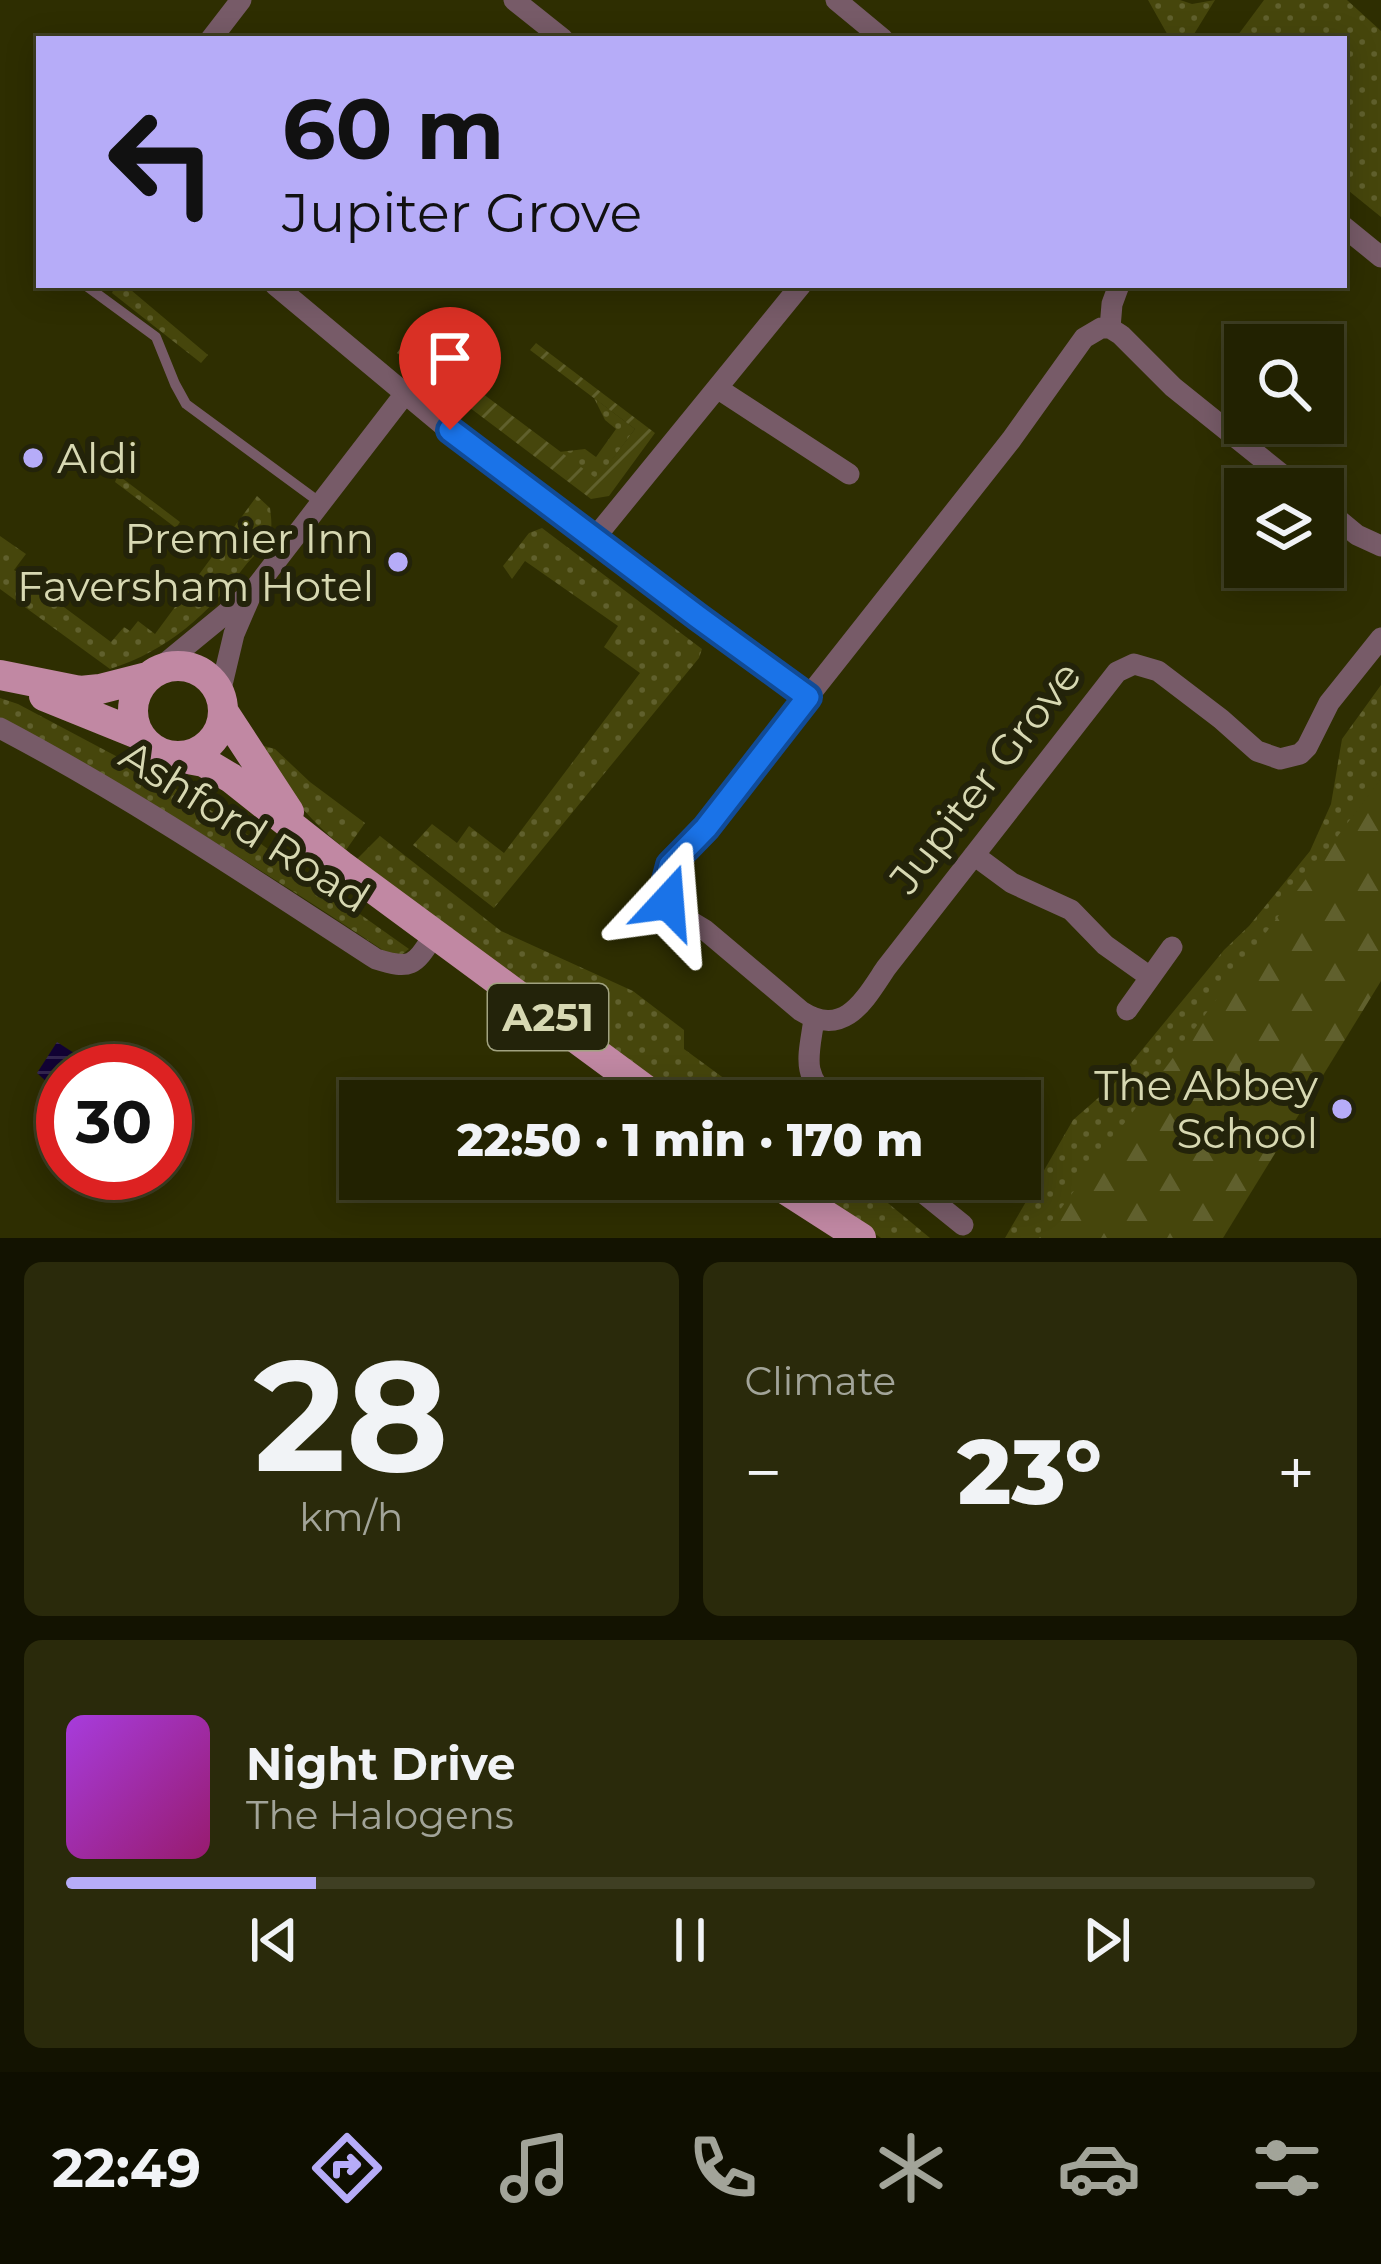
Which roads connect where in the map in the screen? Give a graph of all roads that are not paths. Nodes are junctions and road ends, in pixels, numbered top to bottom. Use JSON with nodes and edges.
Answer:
{"nodes":[{"id":1,"x":241,"y":0,"type":"edge"},
{"id":2,"x":514,"y":0,"type":"edge"},
{"id":3,"x":836,"y":0,"type":"edge"},
{"id":4,"x":214,"y":36,"type":"edge"},
{"id":5,"x":559,"y":36,"type":"edge"},
{"id":6,"x":879,"y":36,"type":"edge"},
{"id":7,"x":1347,"y":229,"type":"edge"},
{"id":8,"x":1381,"y":257,"type":"edge"},
{"id":9,"x":89,"y":288,"type":"edge"},
{"id":10,"x":279,"y":288,"type":"edge"},
{"id":11,"x":799,"y":288,"type":"edge"},
{"id":12,"x":1118,"y":288,"type":"edge"},
{"id":13,"x":1110,"y":328,"type":"junction"},
{"id":14,"x":717,"y":388,"type":"junction"},
{"id":15,"x":404,"y":395,"type":"junction"},
{"id":16,"x":1274,"y":468,"type":"edge"},
{"id":17,"x":849,"y":474,"type":"dead end"},
{"id":18,"x":322,"y":504,"type":"junction"},
{"id":19,"x":1344,"y":525,"type":"edge"},
{"id":20,"x":593,"y":540,"type":"junction"},
{"id":21,"x":1381,"y":546,"type":"edge"},
{"id":22,"x":253,"y":591,"type":"junction"},
{"id":23,"x":1381,"y":638,"type":"edge"},
{"id":24,"x":152,"y":674,"type":"junction"},
{"id":25,"x":0,"y":675,"type":"edge"},
{"id":26,"x":808,"y":697,"type":"junction"},
{"id":27,"x":222,"y":702,"type":"junction"},
{"id":28,"x":0,"y":728,"type":"edge"},
{"id":29,"x":138,"y":734,"type":"junction"},
{"id":30,"x":177,"y":757,"type":"junction"},
{"id":31,"x":304,"y":835,"type":"junction"},
{"id":32,"x":974,"y":855,"type":"junction"},
{"id":33,"x":436,"y":932,"type":"junction"},
{"id":34,"x":1172,"y":946,"type":"dead end"},
{"id":35,"x":1150,"y":977,"type":"junction"},
{"id":36,"x":1126,"y":1010,"type":"dead end"},
{"id":37,"x":814,"y":1019,"type":"junction"},
{"id":38,"x":633,"y":1080,"type":"edge"},
{"id":39,"x":812,"y":1080,"type":"edge"},
{"id":40,"x":802,"y":1200,"type":"edge"},
{"id":41,"x":932,"y":1200,"type":"edge"},
{"id":42,"x":963,"y":1225,"type":"dead end"},
{"id":43,"x":861,"y":1238,"type":"edge"}],
"edges":[{"from":1,"to":4,"type":"street"},
{"from":2,"to":5,"type":"street"},
{"from":3,"to":6,"type":"street"},
{"from":7,"to":8,"type":"street"},
{"from":9,"to":18,"type":"lane"},
{"from":10,"to":15,"type":"street"},
{"from":11,"to":14,"type":"street"},
{"from":12,"to":13,"type":"street"},
{"from":13,"to":16,"type":"street"},
{"from":13,"to":26,"type":"street"},
{"from":14,"to":17,"type":"street"},
{"from":14,"to":20,"type":"street"},
{"from":15,"to":18,"type":"street"},
{"from":15,"to":20,"type":"street"},
{"from":18,"to":22,"type":"street"},
{"from":19,"to":21,"type":"street"},
{"from":20,"to":26,"type":"street"},
{"from":22,"to":24,"type":"street"},
{"from":22,"to":27,"type":"street"},
{"from":23,"to":32,"type":"street","name":"Jupiter Grove"},
{"from":24,"to":25,"type":"main road","name":"Ashford Road"},
{"from":24,"to":27,"type":"main road"},
{"from":24,"to":29,"type":"main road"},
{"from":25,"to":29,"type":"main road","name":"Ashford Road"},
{"from":26,"to":37,"type":"street"},
{"from":27,"to":30,"type":"main road"},
{"from":27,"to":31,"type":"main road","name":"Ashford Road","number":"A251"},
{"from":28,"to":33,"type":"street","name":"Ashford Road"},
{"from":29,"to":30,"type":"main road"},
{"from":30,"to":31,"type":"main road","name":"Ashford Road","number":"A251"},
{"from":31,"to":33,"type":"main road","name":"Ashford Road","number":"A251"},
{"from":32,"to":35,"type":"street"},
{"from":32,"to":37,"type":"street","name":"Jupiter Grove"},
{"from":33,"to":38,"type":"main road","name":"Ashford Road","number":"A251"},
{"from":34,"to":35,"type":"street"},
{"from":35,"to":36,"type":"street"},
{"from":37,"to":39,"type":"street"},
{"from":40,"to":43,"type":"main road"},
{"from":41,"to":42,"type":"street"}]}
